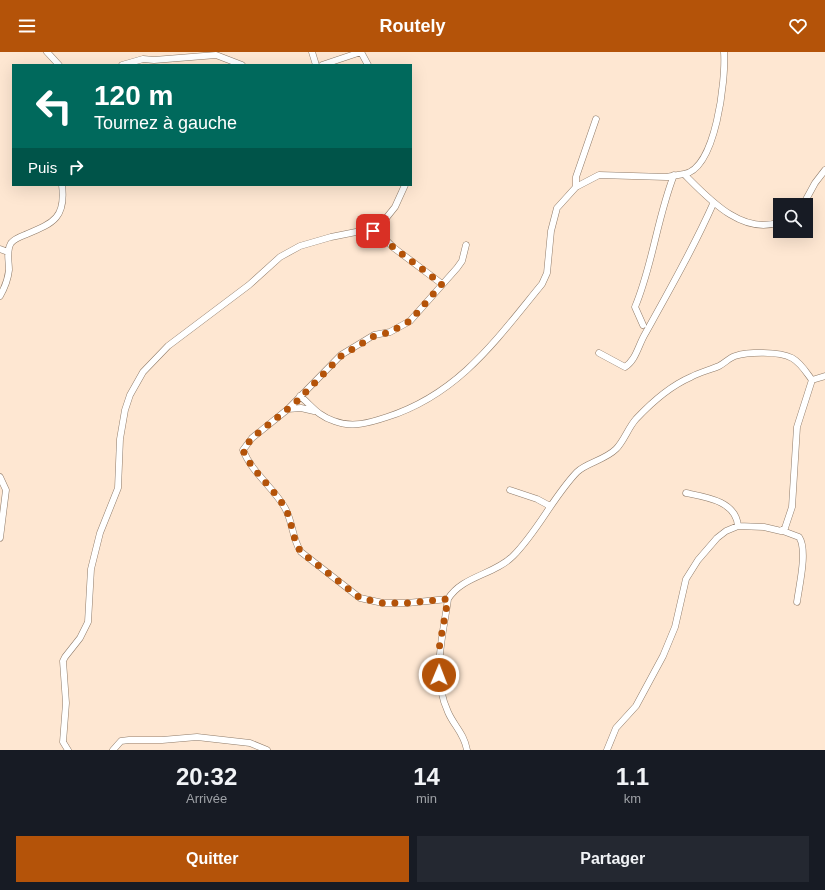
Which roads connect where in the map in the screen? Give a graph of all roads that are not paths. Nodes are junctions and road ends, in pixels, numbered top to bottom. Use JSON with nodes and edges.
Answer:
{"nodes":[{"id":1,"x":47,"y":52,"type":"edge"},
{"id":2,"x":312,"y":52,"type":"edge"},
{"id":3,"x":361,"y":52,"type":"edge"},
{"id":4,"x":724,"y":52,"type":"edge"},
{"id":5,"x":58,"y":64,"type":"edge"},
{"id":6,"x":126,"y":64,"type":"edge"},
{"id":7,"x":239,"y":64,"type":"edge"},
{"id":8,"x":316,"y":64,"type":"edge"},
{"id":9,"x":325,"y":64,"type":"edge"},
{"id":10,"x":367,"y":64,"type":"edge"},
{"id":11,"x":596,"y":119,"type":"dead end"},
{"id":12,"x":825,"y":170,"type":"edge"},
{"id":13,"x":684,"y":174,"type":"junction"},
{"id":14,"x":674,"y":175,"type":"junction"},
{"id":15,"x":62,"y":186,"type":"edge"},
{"id":16,"x":405,"y":186,"type":"edge"},
{"id":17,"x":576,"y":187,"type":"junction"},
{"id":18,"x":807,"y":198,"type":"edge"},
{"id":19,"x":713,"y":204,"type":"junction"},
{"id":20,"x":773,"y":223,"type":"edge"},
{"id":21,"x":375,"y":232,"type":"junction"},
{"id":22,"x":466,"y":245,"type":"dead end"},
{"id":23,"x":0,"y":249,"type":"edge"},
{"id":24,"x":8,"y":252,"type":"junction"},
{"id":25,"x":442,"y":284,"type":"junction"},
{"id":26,"x":0,"y":296,"type":"edge"},
{"id":27,"x":643,"y":325,"type":"dead end"},
{"id":28,"x":599,"y":353,"type":"dead end"},
{"id":29,"x":825,"y":376,"type":"edge"},
{"id":30,"x":812,"y":380,"type":"junction"},
{"id":31,"x":298,"y":398,"type":"junction"},
{"id":32,"x":302,"y":408,"type":"junction"},
{"id":33,"x":288,"y":410,"type":"junction"},
{"id":34,"x":314,"y":411,"type":"junction"},
{"id":35,"x":0,"y":477,"type":"edge"},
{"id":36,"x":510,"y":490,"type":"dead end"},
{"id":37,"x":686,"y":493,"type":"dead end"},
{"id":38,"x":550,"y":506,"type":"junction"},
{"id":39,"x":738,"y":526,"type":"junction"},
{"id":40,"x":783,"y":531,"type":"junction"},
{"id":41,"x":0,"y":538,"type":"edge"},
{"id":42,"x":448,"y":599,"type":"junction"},
{"id":43,"x":797,"y":602,"type":"dead end"},
{"id":44,"x":68,"y":750,"type":"edge"},
{"id":45,"x":113,"y":750,"type":"edge"},
{"id":46,"x":267,"y":750,"type":"edge"},
{"id":47,"x":467,"y":750,"type":"edge"},
{"id":48,"x":607,"y":750,"type":"edge"}],
"edges":[{"from":1,"to":5,"type":"street"},
{"from":2,"to":8,"type":"street"},
{"from":3,"to":9,"type":"street"},
{"from":3,"to":10,"type":"street"},
{"from":4,"to":13,"type":"street"},
{"from":6,"to":7,"type":"street"},
{"from":11,"to":17,"type":"street"},
{"from":12,"to":18,"type":"street"},
{"from":13,"to":14,"type":"street"},
{"from":13,"to":19,"type":"street"},
{"from":14,"to":17,"type":"street"},
{"from":14,"to":27,"type":"street"},
{"from":15,"to":24,"type":"street"},
{"from":16,"to":21,"type":"street"},
{"from":17,"to":34,"type":"street"},
{"from":19,"to":20,"type":"street"},
{"from":19,"to":28,"type":"street"},
{"from":21,"to":25,"type":"street"},
{"from":21,"to":44,"type":"street"},
{"from":22,"to":25,"type":"street"},
{"from":23,"to":24,"type":"street"},
{"from":24,"to":26,"type":"street"},
{"from":25,"to":31,"type":"street"},
{"from":29,"to":30,"type":"street"},
{"from":30,"to":38,"type":"street"},
{"from":30,"to":40,"type":"street"},
{"from":31,"to":32,"type":"street"},
{"from":31,"to":33,"type":"street"},
{"from":31,"to":34,"type":"street"},
{"from":32,"to":33,"type":"street"},
{"from":32,"to":34,"type":"street"},
{"from":33,"to":42,"type":"street"},
{"from":35,"to":41,"type":"street"},
{"from":36,"to":38,"type":"street"},
{"from":37,"to":39,"type":"street"},
{"from":38,"to":42,"type":"street"},
{"from":39,"to":40,"type":"street"},
{"from":39,"to":48,"type":"street"},
{"from":40,"to":43,"type":"street"},
{"from":42,"to":47,"type":"street"},
{"from":45,"to":46,"type":"street"}]}
